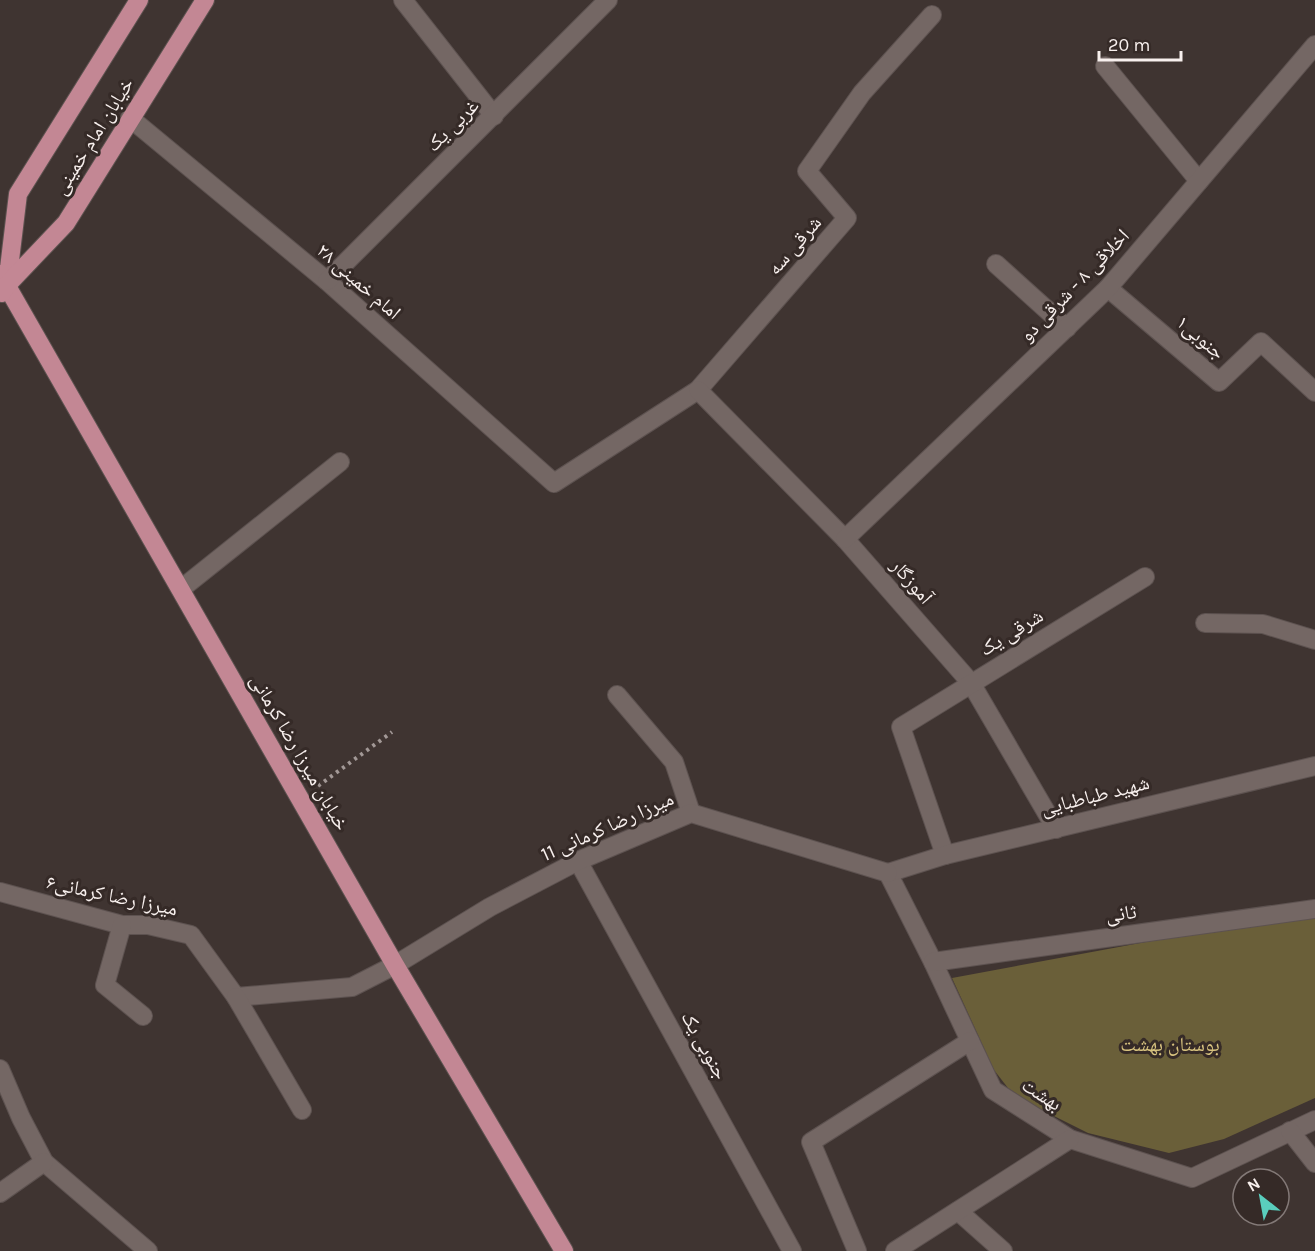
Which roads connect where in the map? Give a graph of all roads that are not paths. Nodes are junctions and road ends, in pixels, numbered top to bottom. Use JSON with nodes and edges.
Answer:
{"nodes":[{"id":1,"x":139,"y":0,"type":"edge"},
{"id":2,"x":205,"y":0,"type":"edge"},
{"id":3,"x":403,"y":0,"type":"edge"},
{"id":4,"x":608,"y":0,"type":"edge"},
{"id":5,"x":932,"y":15,"type":"dead end"},
{"id":6,"x":1315,"y":45,"type":"edge"},
{"id":7,"x":1105,"y":66,"type":"dead end"},
{"id":8,"x":494,"y":116,"type":"junction"},
{"id":9,"x":130,"y":118,"type":"junction"},
{"id":10,"x":1199,"y":181,"type":"junction"},
{"id":11,"x":996,"y":264,"type":"dead end"},
{"id":12,"x":327,"y":281,"type":"junction"},
{"id":13,"x":2,"y":285,"type":"edge"},
{"id":14,"x":1108,"y":288,"type":"junction"},
{"id":15,"x":1067,"y":328,"type":"junction"},
{"id":16,"x":698,"y":390,"type":"junction"},
{"id":17,"x":1315,"y":392,"type":"edge"},
{"id":18,"x":340,"y":462,"type":"dead end"},
{"id":19,"x":845,"y":539,"type":"junction"},
{"id":20,"x":1145,"y":577,"type":"dead end"},
{"id":21,"x":181,"y":589,"type":"junction"},
{"id":22,"x":1205,"y":623,"type":"dead end"},
{"id":23,"x":1315,"y":640,"type":"edge"},
{"id":24,"x":971,"y":683,"type":"junction"},
{"id":25,"x":617,"y":695,"type":"dead end"},
{"id":26,"x":1315,"y":766,"type":"edge"},
{"id":27,"x":690,"y":813,"type":"junction"},
{"id":28,"x":1056,"y":829,"type":"junction"},
{"id":29,"x":945,"y":855,"type":"junction"},
{"id":30,"x":578,"y":861,"type":"junction"},
{"id":31,"x":888,"y":873,"type":"junction"},
{"id":32,"x":0,"y":892,"type":"edge"},
{"id":33,"x":1315,"y":909,"type":"edge"},
{"id":34,"x":122,"y":925,"type":"junction"},
{"id":35,"x":933,"y":962,"type":"junction"},
{"id":36,"x":395,"y":965,"type":"junction"},
{"id":37,"x":236,"y":997,"type":"junction"},
{"id":38,"x":143,"y":1016,"type":"dead end"},
{"id":39,"x":970,"y":1041,"type":"junction"},
{"id":40,"x":0,"y":1069,"type":"edge"},
{"id":41,"x":302,"y":1110,"type":"dead end"},
{"id":42,"x":1315,"y":1120,"type":"edge"},
{"id":43,"x":1290,"y":1131,"type":"junction"},
{"id":44,"x":1070,"y":1139,"type":"junction"},
{"id":45,"x":44,"y":1162,"type":"junction"},
{"id":46,"x":1315,"y":1163,"type":"edge"},
{"id":47,"x":0,"y":1193,"type":"edge"},
{"id":48,"x":958,"y":1211,"type":"junction"},
{"id":49,"x":148,"y":1251,"type":"edge"},
{"id":50,"x":564,"y":1251,"type":"edge"},
{"id":51,"x":792,"y":1251,"type":"edge"},
{"id":52,"x":857,"y":1251,"type":"edge"},
{"id":53,"x":895,"y":1251,"type":"edge"},
{"id":54,"x":1003,"y":1251,"type":"edge"}],
"edges":[{"from":1,"to":13,"type":"main road","name":"خیابان امام خمینی"},
{"from":2,"to":9,"type":"main road","name":"خیابان امام خمینی"},
{"from":3,"to":8,"type":"street"},
{"from":4,"to":8,"type":"street","name":"غربی یک"},
{"from":5,"to":16,"type":"street","name":"شرقی سه"},
{"from":6,"to":10,"type":"street","name":"اخلاقی ۸ - شرقی دو"},
{"from":7,"to":10,"type":"street"},
{"from":8,"to":12,"type":"street","name":"غربی یک"},
{"from":9,"to":12,"type":"street","name":"امام خمینی ۲۸"},
{"from":9,"to":13,"type":"main road","name":"خیابان امام خمینی"},
{"from":10,"to":14,"type":"street","name":"اخلاقی ۸ - شرقی دو"},
{"from":11,"to":15,"type":"street"},
{"from":12,"to":16,"type":"street","name":"امام خمینی ۲۸"},
{"from":13,"to":21,"type":"main road","name":"خیابان میرزا رضا کرمانی"},
{"from":14,"to":15,"type":"street","name":"اخلاقی ۸ - شرقی دو"},
{"from":14,"to":17,"type":"street","name":"جنوبی۱"},
{"from":15,"to":19,"type":"street","name":"اخلاقی ۸ - شرقی دو"},
{"from":16,"to":19,"type":"street","name":"آموزگار"},
{"from":18,"to":21,"type":"street"},
{"from":19,"to":24,"type":"street","name":"آموزگار"},
{"from":20,"to":24,"type":"street","name":"شرقی یک"},
{"from":21,"to":36,"type":"main road","name":"خیابان میرزا رضا کرمانی"},
{"from":22,"to":23,"type":"street"},
{"from":24,"to":28,"type":"street","name":"آموزگار"},
{"from":24,"to":29,"type":"street","name":"شرقی یک"},
{"from":25,"to":27,"type":"street"},
{"from":26,"to":28,"type":"street","name":"شهید طباطبایی"},
{"from":27,"to":30,"type":"street","name":"میرزا رضا کرمانی 11"},
{"from":27,"to":31,"type":"street","name":"میرزا رضا کرمانی 11"},
{"from":28,"to":29,"type":"street","name":"شهید طباطبایی"},
{"from":29,"to":31,"type":"street","name":"شهید طباطبایی"},
{"from":30,"to":36,"type":"street","name":"میرزا رضا کرمانی 11"},
{"from":30,"to":51,"type":"street","name":"جنوبی یک"},
{"from":31,"to":35,"type":"street","name":"بهشت"},
{"from":32,"to":34,"type":"street","name":"میرزا رضا کرمانی۶"},
{"from":33,"to":35,"type":"street","name":"ثانی"},
{"from":34,"to":37,"type":"street","name":"میرزا رضا کرمانی۶"},
{"from":34,"to":38,"type":"street"},
{"from":35,"to":39,"type":"street","name":"بهشت"},
{"from":36,"to":37,"type":"street"},
{"from":36,"to":50,"type":"main road","name":"خیابان میرزا رضا کرمانی"},
{"from":37,"to":41,"type":"street","name":"میرزا رضا کرمانی۶"},
{"from":39,"to":44,"type":"street","name":"بهشت"},
{"from":39,"to":52,"type":"street"},
{"from":40,"to":45,"type":"street"},
{"from":42,"to":43,"type":"street","name":"بهشت"},
{"from":43,"to":44,"type":"street","name":"بهشت"},
{"from":43,"to":46,"type":"street"},
{"from":44,"to":48,"type":"street"},
{"from":45,"to":47,"type":"street"},
{"from":45,"to":49,"type":"street"},
{"from":48,"to":53,"type":"street"},
{"from":48,"to":54,"type":"street"}]}
